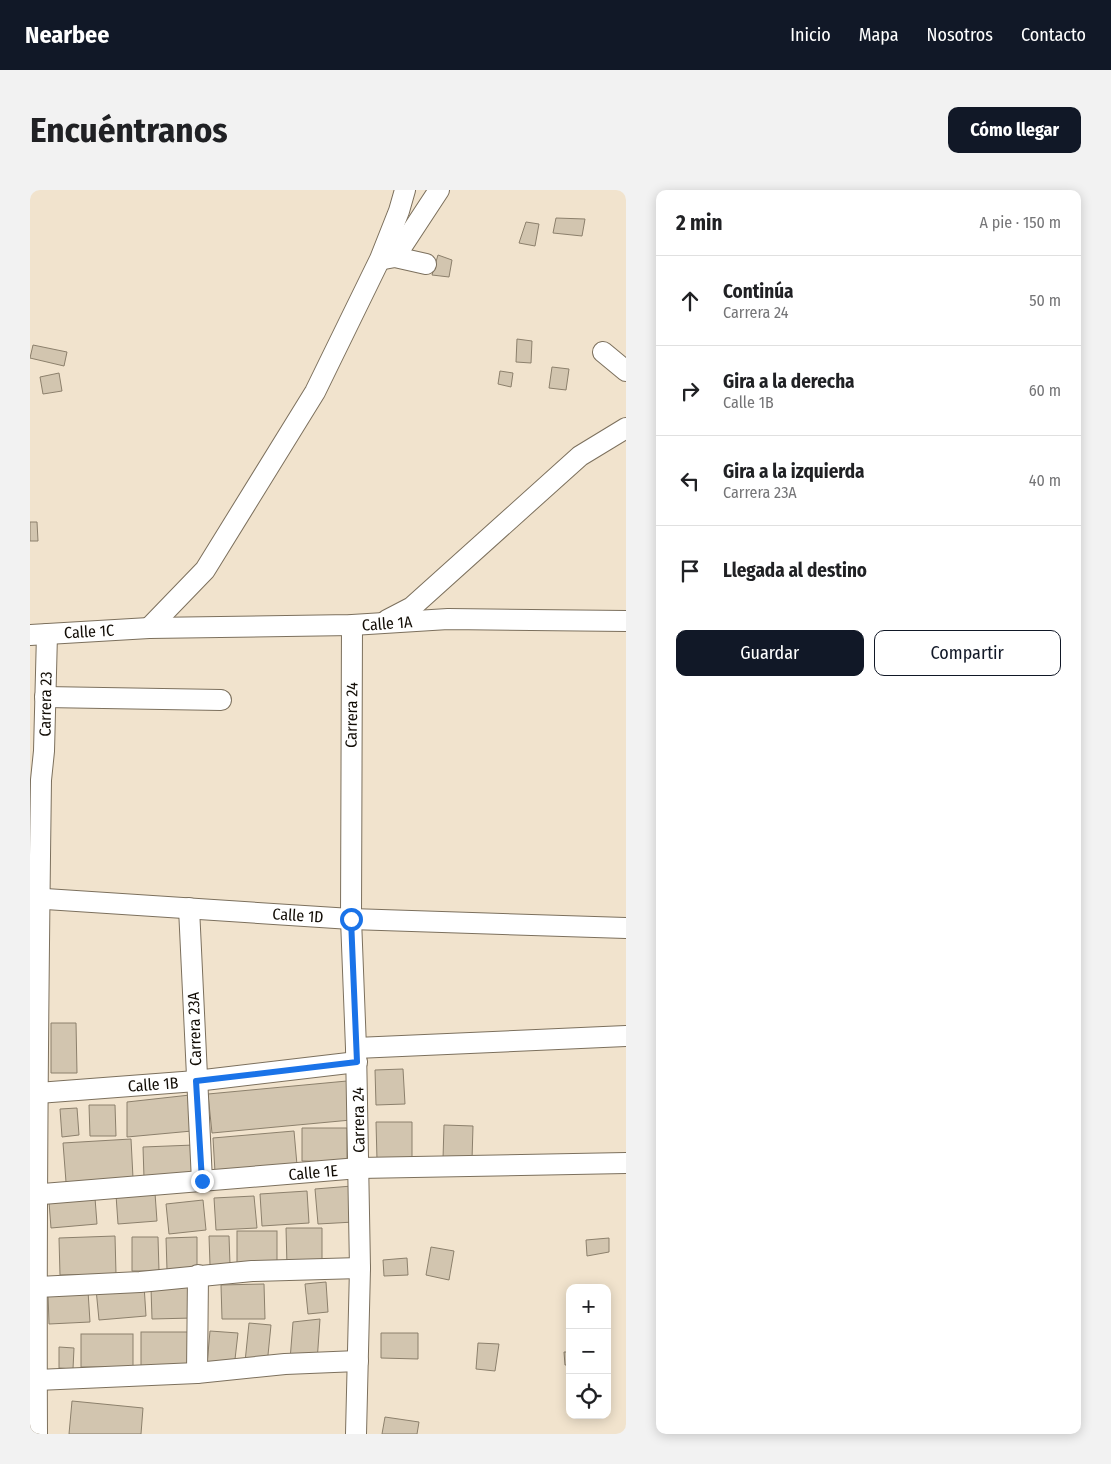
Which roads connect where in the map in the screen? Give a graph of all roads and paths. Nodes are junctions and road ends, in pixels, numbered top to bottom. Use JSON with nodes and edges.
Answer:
{"nodes":[{"id":1,"x":405,"y":190,"type":"edge"},
{"id":2,"x":439,"y":190,"type":"edge"},
{"id":3,"x":387,"y":258,"type":"junction"},
{"id":4,"x":426,"y":264,"type":"dead end"},
{"id":5,"x":603,"y":352,"type":"dead end"},
{"id":6,"x":626,"y":371,"type":"edge"},
{"id":7,"x":623,"y":426,"type":"edge"},
{"id":8,"x":626,"y":621,"type":"edge"},
{"id":9,"x":381,"y":623,"type":"junction"},
{"id":10,"x":352,"y":625,"type":"junction"},
{"id":11,"x":149,"y":628,"type":"junction"},
{"id":12,"x":39,"y":634,"type":"edge"},
{"id":13,"x":45,"y":697,"type":"junction"},
{"id":14,"x":221,"y":700,"type":"dead end"},
{"id":15,"x":35,"y":898,"type":"edge"},
{"id":16,"x":189,"y":908,"type":"junction"},
{"id":17,"x":351,"y":919,"type":"junction"},
{"id":18,"x":626,"y":928,"type":"edge"},
{"id":19,"x":626,"y":1036,"type":"edge"},
{"id":20,"x":357,"y":1055,"type":"junction"},
{"id":21,"x":196,"y":1081,"type":"junction"},
{"id":22,"x":38,"y":1093,"type":"junction"},
{"id":23,"x":626,"y":1163,"type":"edge"},
{"id":24,"x":359,"y":1168,"type":"junction"},
{"id":25,"x":202,"y":1181,"type":"junction"},
{"id":26,"x":33,"y":1195,"type":"edge"},
{"id":27,"x":360,"y":1268,"type":"junction"},
{"id":28,"x":198,"y":1275,"type":"junction"},
{"id":29,"x":38,"y":1287,"type":"junction"},
{"id":30,"x":358,"y":1362,"type":"junction"},
{"id":31,"x":197,"y":1372,"type":"junction"},
{"id":32,"x":37,"y":1380,"type":"junction"},
{"id":33,"x":37,"y":1434,"type":"edge"},
{"id":34,"x":356,"y":1434,"type":"edge"}],
"edges":[{"from":1,"to":3,"type":"street"},
{"from":2,"to":3,"type":"street"},
{"from":3,"to":4,"type":"street"},
{"from":3,"to":11,"type":"street"},
{"from":5,"to":6,"type":"street"},
{"from":7,"to":9,"type":"street"},
{"from":8,"to":9,"type":"street","name":"Calle 1A"},
{"from":9,"to":10,"type":"street","name":"Calle 1A"},
{"from":10,"to":11,"type":"street","name":"Calle 1A"},
{"from":10,"to":17,"type":"street","name":"Carrera 24"},
{"from":11,"to":12,"type":"street","name":"Calle 1C"},
{"from":12,"to":13,"type":"street","name":"Carrera 23"},
{"from":13,"to":14,"type":"street"},
{"from":13,"to":15,"type":"street","name":"Carrera 23"},
{"from":15,"to":16,"type":"street","name":"Calle 1D"},
{"from":15,"to":22,"type":"street","name":"Carrera 23"},
{"from":16,"to":17,"type":"street","name":"Calle 1D"},
{"from":16,"to":21,"type":"street","name":"Carrera 23A"},
{"from":17,"to":18,"type":"street","name":"Calle 1D"},
{"from":17,"to":20,"type":"street","name":"Carrera 24"},
{"from":19,"to":20,"type":"street","name":"Calle 1B"},
{"from":20,"to":21,"type":"street","name":"Calle 1B"},
{"from":20,"to":24,"type":"street","name":"Carrera 24"},
{"from":21,"to":22,"type":"street","name":"Calle 1B"},
{"from":21,"to":25,"type":"street","name":"Carrera 23A"},
{"from":22,"to":26,"type":"street","name":"Carrera 23"},
{"from":23,"to":24,"type":"street","name":"Calle 1E"},
{"from":24,"to":25,"type":"street","name":"Calle 1E"},
{"from":24,"to":27,"type":"street","name":"Carrera 24"},
{"from":25,"to":26,"type":"street","name":"Calle 1E"},
{"from":26,"to":29,"type":"street","name":"Carrera 23"},
{"from":27,"to":28,"type":"street"},
{"from":27,"to":30,"type":"street","name":"Carrera 24"},
{"from":28,"to":29,"type":"street"},
{"from":28,"to":31,"type":"street"},
{"from":29,"to":32,"type":"street","name":"Carrera 23"},
{"from":30,"to":31,"type":"street"},
{"from":30,"to":34,"type":"street","name":"Carrera 24"},
{"from":31,"to":32,"type":"street"},
{"from":32,"to":33,"type":"street","name":"Carrera 23"}]}
